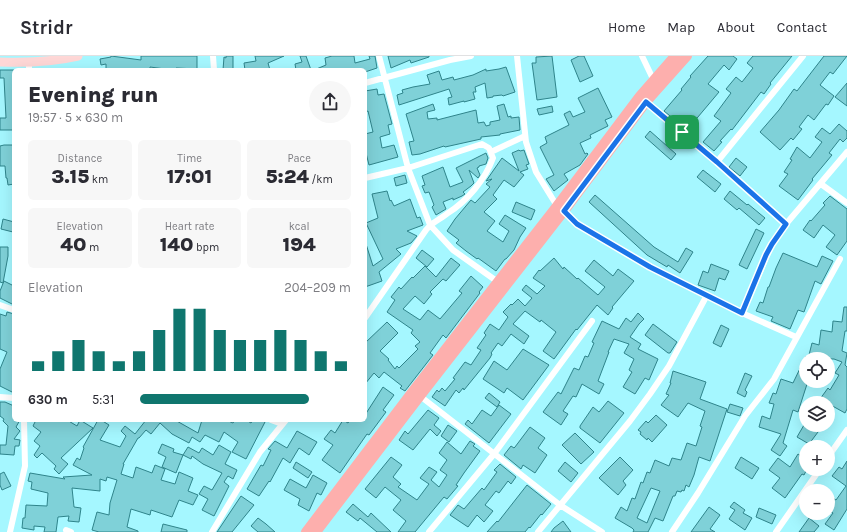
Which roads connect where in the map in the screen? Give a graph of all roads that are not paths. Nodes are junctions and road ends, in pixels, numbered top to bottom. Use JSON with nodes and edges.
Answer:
{"nodes":[{"id":1,"x":78,"y":56,"type":"edge"},
{"id":2,"x":213,"y":56,"type":"edge"},
{"id":3,"x":379,"y":56,"type":"edge"},
{"id":4,"x":471,"y":56,"type":"edge"},
{"id":5,"x":517,"y":56,"type":"edge"},
{"id":6,"x":642,"y":56,"type":"edge"},
{"id":7,"x":675,"y":56,"type":"edge"},
{"id":8,"x":687,"y":56,"type":"edge"},
{"id":9,"x":803,"y":56,"type":"edge"},
{"id":10,"x":0,"y":62,"type":"edge"},
{"id":11,"x":29,"y":66,"type":"edge"},
{"id":12,"x":214,"y":68,"type":"edge"},
{"id":13,"x":385,"y":78,"type":"junction"},
{"id":14,"x":654,"y":81,"type":"junction"},
{"id":15,"x":367,"y":82,"type":"edge"},
{"id":16,"x":646,"y":102,"type":"junction"},
{"id":17,"x":525,"y":136,"type":"junction"},
{"id":18,"x":491,"y":152,"type":"junction"},
{"id":19,"x":847,"y":152,"type":"edge"},
{"id":20,"x":717,"y":162,"type":"junction"},
{"id":21,"x":408,"y":168,"type":"junction"},
{"id":22,"x":367,"y":178,"type":"edge"},
{"id":23,"x":821,"y":184,"type":"junction"},
{"id":24,"x":847,"y":203,"type":"edge"},
{"id":25,"x":561,"y":209,"type":"junction"},
{"id":26,"x":786,"y":224,"type":"junction"},
{"id":27,"x":430,"y":225,"type":"junction"},
{"id":28,"x":840,"y":259,"type":"dead end"},
{"id":29,"x":498,"y":282,"type":"junction"},
{"id":30,"x":706,"y":295,"type":"junction"},
{"id":31,"x":0,"y":305,"type":"edge"},
{"id":32,"x":12,"y":309,"type":"edge"},
{"id":33,"x":742,"y":313,"type":"junction"},
{"id":34,"x":367,"y":315,"type":"edge"},
{"id":35,"x":592,"y":321,"type":"dead end"},
{"id":36,"x":796,"y":337,"type":"junction"},
{"id":37,"x":0,"y":396,"type":"edge"},
{"id":38,"x":420,"y":396,"type":"junction"},
{"id":39,"x":12,"y":398,"type":"edge"},
{"id":40,"x":24,"y":422,"type":"edge"},
{"id":41,"x":284,"y":422,"type":"edge"},
{"id":42,"x":847,"y":430,"type":"edge"},
{"id":43,"x":835,"y":447,"type":"edge"},
{"id":44,"x":494,"y":454,"type":"junction"},
{"id":45,"x":815,"y":476,"type":"edge"},
{"id":46,"x":560,"y":505,"type":"junction"},
{"id":47,"x":10,"y":532,"type":"edge"},
{"id":48,"x":212,"y":532,"type":"edge"},
{"id":49,"x":306,"y":532,"type":"edge"},
{"id":50,"x":316,"y":532,"type":"edge"},
{"id":51,"x":429,"y":532,"type":"edge"},
{"id":52,"x":538,"y":532,"type":"edge"},
{"id":53,"x":602,"y":532,"type":"edge"},
{"id":54,"x":672,"y":532,"type":"edge"},
{"id":55,"x":776,"y":532,"type":"edge"}],
"edges":[{"from":1,"to":11,"type":"main road"},
{"from":2,"to":12,"type":"street"},
{"from":3,"to":13,"type":"street"},
{"from":4,"to":13,"type":"street"},
{"from":5,"to":17,"type":"street"},
{"from":6,"to":14,"type":"street"},
{"from":7,"to":14,"type":"main road"},
{"from":8,"to":16,"type":"main road"},
{"from":9,"to":20,"type":"street"},
{"from":10,"to":11,"type":"main road"},
{"from":13,"to":15,"type":"street"},
{"from":13,"to":21,"type":"street"},
{"from":14,"to":25,"type":"main road"},
{"from":16,"to":20,"type":"street"},
{"from":16,"to":25,"type":"main road"},
{"from":17,"to":18,"type":"street"},
{"from":17,"to":25,"type":"street"},
{"from":18,"to":21,"type":"street"},
{"from":18,"to":27,"type":"street"},
{"from":19,"to":23,"type":"street"},
{"from":20,"to":26,"type":"street"},
{"from":21,"to":22,"type":"street"},
{"from":21,"to":27,"type":"street"},
{"from":23,"to":24,"type":"street"},
{"from":23,"to":26,"type":"street"},
{"from":25,"to":29,"type":"main road"},
{"from":25,"to":30,"type":"street"},
{"from":25,"to":38,"type":"main road"},
{"from":26,"to":33,"type":"street"},
{"from":27,"to":29,"type":"street"},
{"from":27,"to":34,"type":"street"},
{"from":28,"to":36,"type":"street"},
{"from":29,"to":49,"type":"main road"},
{"from":30,"to":33,"type":"street"},
{"from":30,"to":46,"type":"street"},
{"from":31,"to":32,"type":"street"},
{"from":33,"to":36,"type":"street"},
{"from":35,"to":44,"type":"street"},
{"from":36,"to":54,"type":"street"},
{"from":37,"to":39,"type":"street"},
{"from":38,"to":44,"type":"street"},
{"from":38,"to":50,"type":"main road"},
{"from":40,"to":47,"type":"street"},
{"from":41,"to":48,"type":"street"},
{"from":42,"to":43,"type":"street"},
{"from":44,"to":46,"type":"street"},
{"from":44,"to":51,"type":"street"},
{"from":45,"to":55,"type":"street"},
{"from":46,"to":52,"type":"street"},
{"from":46,"to":53,"type":"street"}]}
